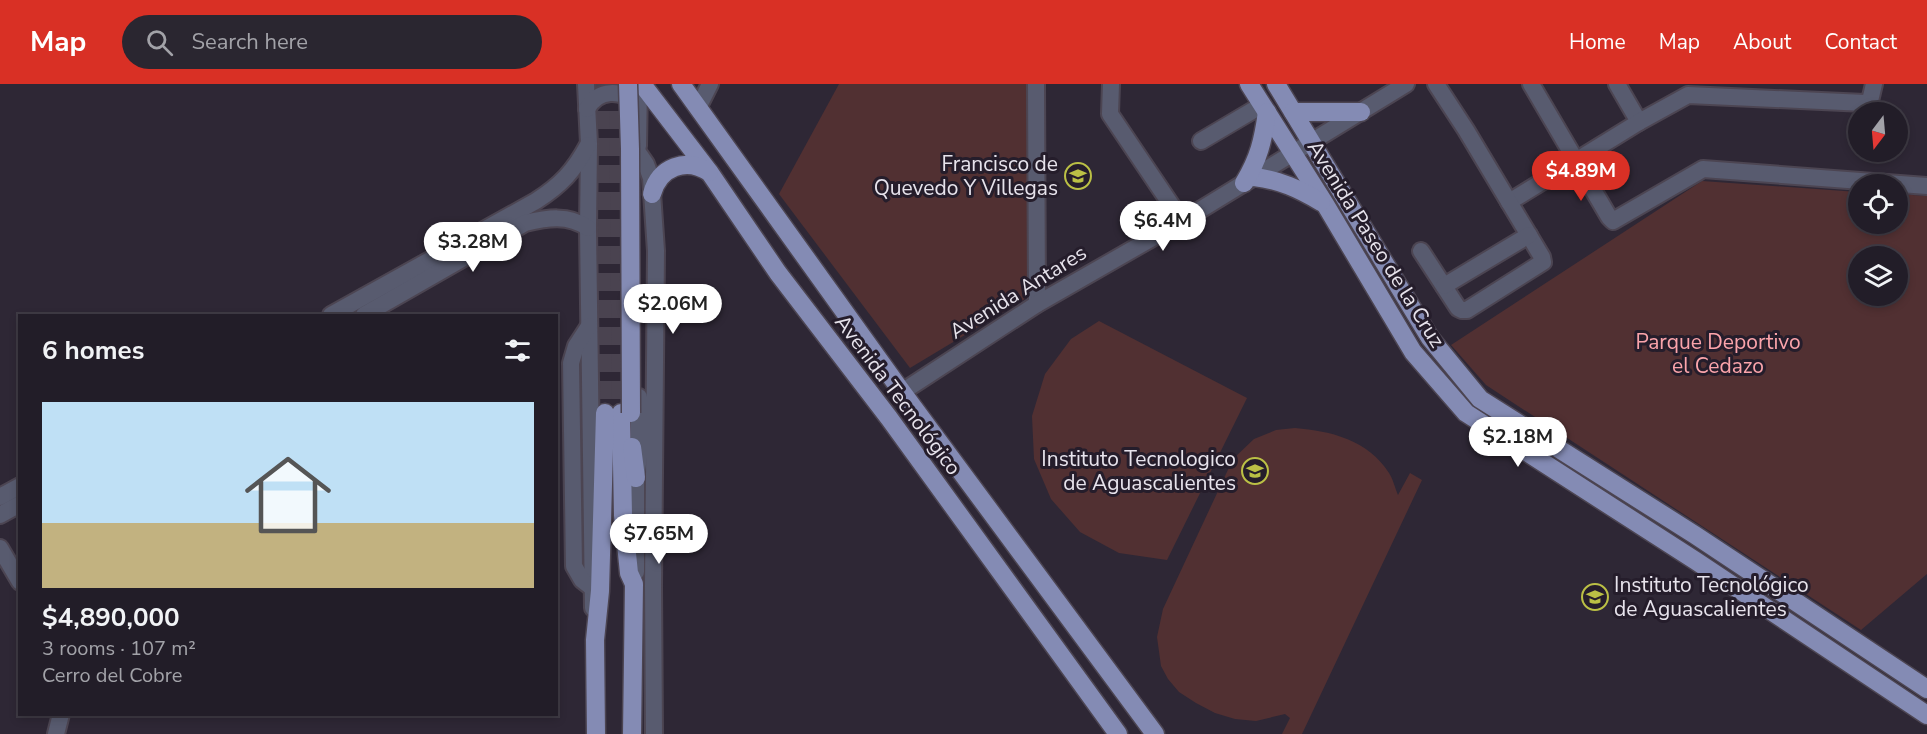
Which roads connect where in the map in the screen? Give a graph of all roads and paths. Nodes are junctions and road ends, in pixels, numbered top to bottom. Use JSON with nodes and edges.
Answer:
{"nodes":[{"id":1,"x":586,"y":84,"type":"edge"},
{"id":2,"x":628,"y":84,"type":"edge"},
{"id":3,"x":641,"y":84,"type":"edge"},
{"id":4,"x":657,"y":84,"type":"edge"},
{"id":5,"x":681,"y":84,"type":"edge"},
{"id":6,"x":710,"y":84,"type":"edge"},
{"id":7,"x":1036,"y":84,"type":"edge"},
{"id":8,"x":1111,"y":84,"type":"edge"},
{"id":9,"x":1249,"y":84,"type":"edge"},
{"id":10,"x":1276,"y":84,"type":"edge"},
{"id":11,"x":1406,"y":84,"type":"edge"},
{"id":12,"x":1436,"y":84,"type":"edge"},
{"id":13,"x":1531,"y":84,"type":"edge"},
{"id":14,"x":1617,"y":84,"type":"edge"},
{"id":15,"x":1874,"y":84,"type":"edge"},
{"id":16,"x":696,"y":98,"type":"edge"},
{"id":17,"x":587,"y":109,"type":"junction"},
{"id":18,"x":1264,"y":109,"type":"junction"},
{"id":19,"x":639,"y":112,"type":"junction"},
{"id":20,"x":1293,"y":112,"type":"junction"},
{"id":21,"x":1361,"y":112,"type":"junction"},
{"id":22,"x":1639,"y":122,"type":"junction"},
{"id":23,"x":1201,"y":141,"type":"dead end"},
{"id":24,"x":1312,"y":141,"type":"junction"},
{"id":25,"x":588,"y":144,"type":"junction"},
{"id":26,"x":638,"y":151,"type":"junction"},
{"id":27,"x":1293,"y":153,"type":"junction"},
{"id":28,"x":1576,"y":161,"type":"junction"},
{"id":29,"x":710,"y":173,"type":"junction"},
{"id":30,"x":1249,"y":180,"type":"junction"},
{"id":31,"x":1927,"y":186,"type":"edge"},
{"id":32,"x":652,"y":194,"type":"junction"},
{"id":33,"x":1509,"y":202,"type":"junction"},
{"id":34,"x":1325,"y":204,"type":"junction"},
{"id":35,"x":1182,"y":221,"type":"junction"},
{"id":36,"x":588,"y":228,"type":"junction"},
{"id":37,"x":1529,"y":235,"type":"junction"},
{"id":38,"x":1421,"y":251,"type":"dead end"},
{"id":39,"x":1444,"y":286,"type":"junction"},
{"id":40,"x":1037,"y":304,"type":"junction"},
{"id":41,"x":333,"y":314,"type":"edge"},
{"id":42,"x":366,"y":314,"type":"edge"},
{"id":43,"x":861,"y":382,"type":"junction"},
{"id":44,"x":902,"y":392,"type":"junction"},
{"id":45,"x":619,"y":413,"type":"junction"},
{"id":46,"x":636,"y":478,"type":"junction"},
{"id":47,"x":18,"y":487,"type":"edge"},
{"id":48,"x":0,"y":497,"type":"edge"},
{"id":49,"x":18,"y":505,"type":"edge"},
{"id":50,"x":0,"y":515,"type":"edge"},
{"id":51,"x":653,"y":542,"type":"junction"},
{"id":52,"x":0,"y":548,"type":"edge"},
{"id":53,"x":635,"y":577,"type":"junction"},
{"id":54,"x":18,"y":579,"type":"edge"},
{"id":55,"x":595,"y":640,"type":"junction"},
{"id":56,"x":1927,"y":689,"type":"edge"},
{"id":57,"x":1927,"y":715,"type":"edge"},
{"id":58,"x":60,"y":716,"type":"edge"},
{"id":59,"x":56,"y":734,"type":"edge"},
{"id":60,"x":596,"y":734,"type":"edge"},
{"id":61,"x":632,"y":734,"type":"edge"},
{"id":62,"x":654,"y":734,"type":"edge"},
{"id":63,"x":1118,"y":734,"type":"edge"},
{"id":64,"x":1155,"y":734,"type":"edge"}],
"edges":[{"from":1,"to":17,"type":"street"},
{"from":2,"to":45,"type":"main road","bridge":true},
{"from":3,"to":19,"type":"street"},
{"from":3,"to":29,"type":"main road","name":"Avenida Tecnológico"},
{"from":4,"to":43,"type":"main road"},
{"from":5,"to":16,"type":"main road","name":"Avenida Tecnológico"},
{"from":6,"to":16,"type":"street"},
{"from":7,"to":40,"type":"street"},
{"from":8,"to":35,"type":"street"},
{"from":9,"to":18,"type":"main road","name":"Avenida Paseo de la Cruz"},
{"from":10,"to":20,"type":"main road","name":"Avenida Paseo de la Cruz"},
{"from":11,"to":21,"type":"street","name":"Avenida Antares"},
{"from":12,"to":33,"type":"street"},
{"from":13,"to":28,"type":"street"},
{"from":14,"to":22,"type":"street"},
{"from":15,"to":22,"type":"street"},
{"from":16,"to":44,"type":"main road","name":"Avenida Tecnológico"},
{"from":17,"to":19,"type":"street"},
{"from":17,"to":25,"type":"street"},
{"from":18,"to":23,"type":"street"},
{"from":18,"to":27,"type":"main road","name":"Avenida Paseo de la Cruz"},
{"from":18,"to":30,"type":"main road"},
{"from":19,"to":26,"type":"street"},
{"from":20,"to":21,"type":"main road"},
{"from":20,"to":24,"type":"main road","name":"Avenida Paseo de la Cruz"},
{"from":21,"to":24,"type":"street","name":"Avenida Antares"},
{"from":22,"to":28,"type":"street"},
{"from":24,"to":27,"type":"street","name":"Avenida Antares"},
{"from":24,"to":56,"type":"main road","name":"Avenida Paseo de la Cruz"},
{"from":25,"to":36,"type":"street"},
{"from":25,"to":41,"type":"street"},
{"from":26,"to":32,"type":"street"},
{"from":26,"to":46,"type":"street"},
{"from":27,"to":30,"type":"street","name":"Avenida Antares"},
{"from":27,"to":34,"type":"main road","name":"Avenida Paseo de la Cruz"},
{"from":28,"to":31,"type":"street"},
{"from":28,"to":33,"type":"street"},
{"from":29,"to":32,"type":"main road"},
{"from":29,"to":43,"type":"main road","name":"Avenida Tecnológico"},
{"from":30,"to":34,"type":"main road"},
{"from":30,"to":35,"type":"street","name":"Avenida Antares"},
{"from":32,"to":51,"type":"street"},
{"from":33,"to":37,"type":"street"},
{"from":34,"to":57,"type":"main road","name":"Avenida Paseo de la Cruz"},
{"from":35,"to":40,"type":"street","name":"Avenida Antares"},
{"from":36,"to":42,"type":"street"},
{"from":36,"to":55,"type":"street"},
{"from":37,"to":39,"type":"street"},
{"from":37,"to":39,"type":"street"},
{"from":38,"to":39,"type":"street"},
{"from":40,"to":44,"type":"street","name":"Avenida Antares"},
{"from":43,"to":63,"type":"main road","name":"Avenida Tecnológico"},
{"from":44,"to":64,"type":"main road","name":"Avenida Tecnológico"},
{"from":45,"to":46,"type":"main road"},
{"from":45,"to":53,"type":"main road"},
{"from":45,"to":55,"type":"main road"},
{"from":46,"to":53,"type":"street"},
{"from":47,"to":48,"type":"street"},
{"from":49,"to":50,"type":"street"},
{"from":51,"to":53,"type":"street"},
{"from":51,"to":62,"type":"street"},
{"from":52,"to":54,"type":"street"},
{"from":53,"to":61,"type":"main road"},
{"from":55,"to":60,"type":"main road"},
{"from":58,"to":59,"type":"street"}]}
